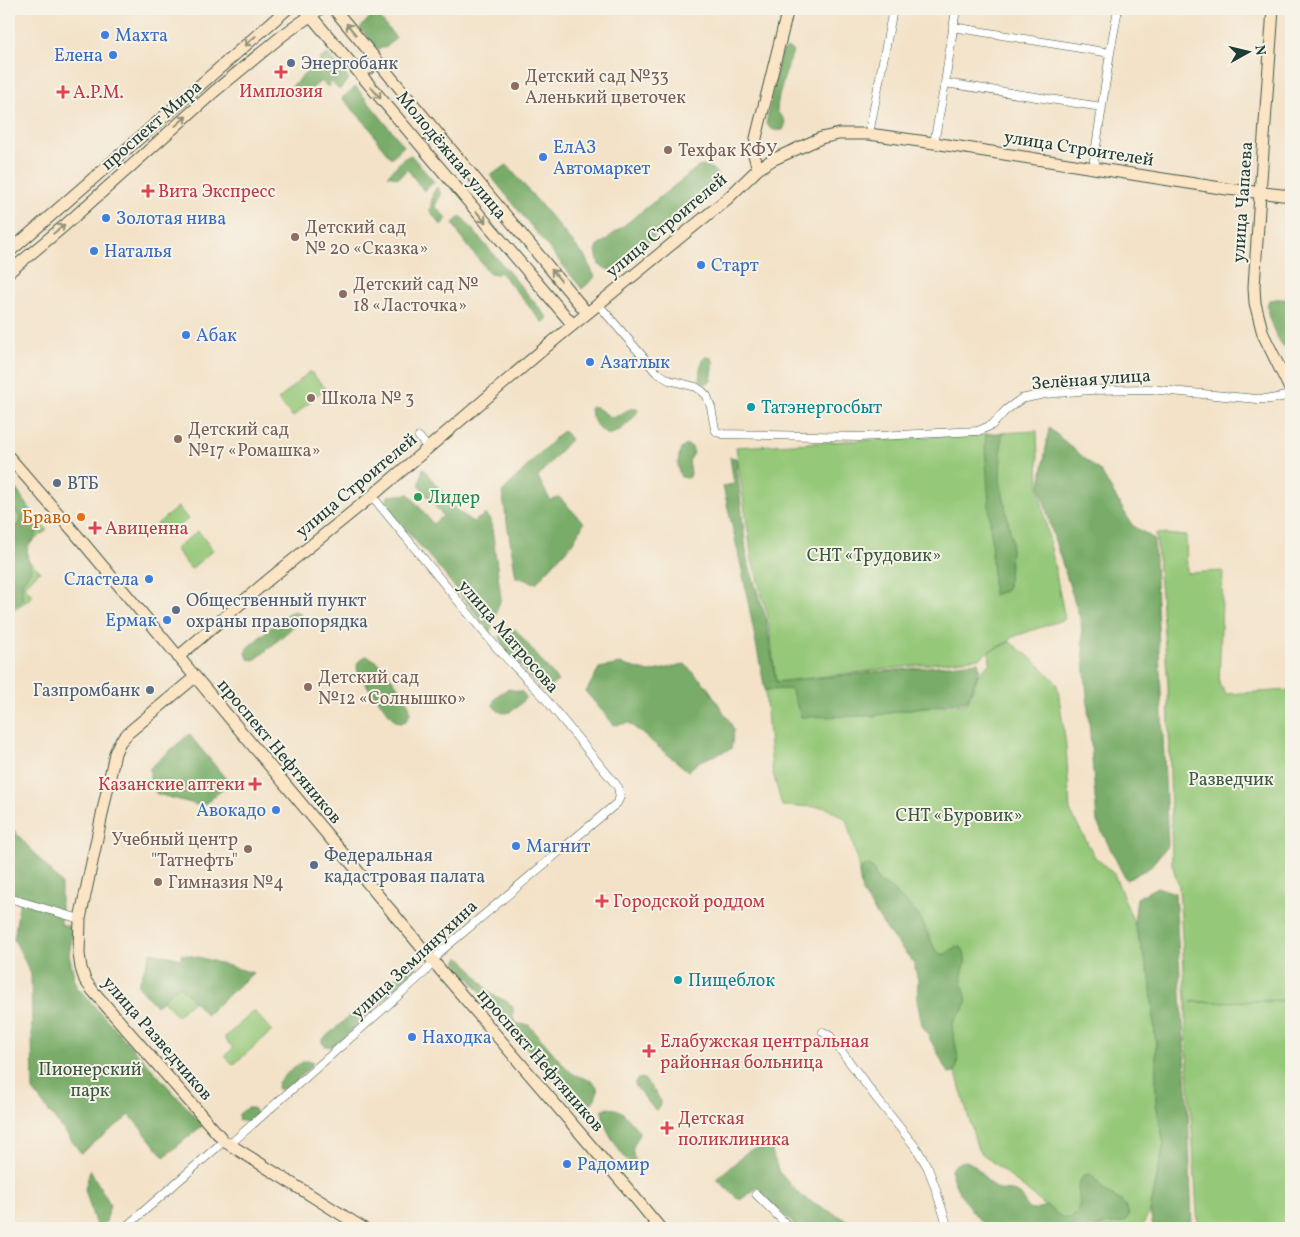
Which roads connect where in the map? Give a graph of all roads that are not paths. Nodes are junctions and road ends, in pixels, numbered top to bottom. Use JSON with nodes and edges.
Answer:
{"nodes":[{"id":1,"x":287,"y":9,"type":"edge"},
{"id":2,"x":334,"y":9,"type":"edge"},
{"id":3,"x":788,"y":9,"type":"edge"},
{"id":4,"x":893,"y":9,"type":"edge"},
{"id":5,"x":956,"y":9,"type":"edge"},
{"id":6,"x":1118,"y":9,"type":"edge"},
{"id":7,"x":1273,"y":9,"type":"edge"},
{"id":8,"x":312,"y":11,"type":"edge"},
{"id":9,"x":953,"y":27,"type":"junction"},
{"id":10,"x":1110,"y":53,"type":"junction"},
{"id":11,"x":373,"y":56,"type":"junction"},
{"id":12,"x":357,"y":70,"type":"junction"},
{"id":13,"x":205,"y":80,"type":"junction"},
{"id":14,"x":945,"y":83,"type":"junction"},
{"id":15,"x":215,"y":91,"type":"junction"},
{"id":16,"x":1102,"y":107,"type":"junction"},
{"id":17,"x":869,"y":134,"type":"junction"},
{"id":18,"x":934,"y":143,"type":"junction"},
{"id":19,"x":758,"y":169,"type":"junction"},
{"id":20,"x":1097,"y":169,"type":"junction"},
{"id":21,"x":1260,"y":194,"type":"junction"},
{"id":22,"x":1291,"y":196,"type":"edge"},
{"id":23,"x":32,"y":231,"type":"junction"},
{"id":24,"x":42,"y":243,"type":"junction"},
{"id":25,"x":9,"y":252,"type":"edge"},
{"id":26,"x":9,"y":272,"type":"edge"},
{"id":27,"x":598,"y":304,"type":"junction"},
{"id":28,"x":587,"y":313,"type":"junction"},
{"id":29,"x":573,"y":325,"type":"junction"},
{"id":30,"x":1291,"y":391,"type":"edge"},
{"id":31,"x":1291,"y":395,"type":"edge"},
{"id":32,"x":419,"y":437,"type":"dead end"},
{"id":33,"x":428,"y":448,"type":"junction"},
{"id":34,"x":9,"y":457,"type":"edge"},
{"id":35,"x":372,"y":496,"type":"junction"},
{"id":36,"x":178,"y":657,"type":"junction"},
{"id":37,"x":195,"y":677,"type":"junction"},
{"id":38,"x":620,"y":797,"type":"joint"},
{"id":39,"x":9,"y":898,"type":"edge"},
{"id":40,"x":80,"y":919,"type":"junction"},
{"id":41,"x":434,"y":962,"type":"junction"},
{"id":42,"x":823,"y":1032,"type":"dead end"},
{"id":43,"x":227,"y":1143,"type":"junction"},
{"id":44,"x":756,"y":1194,"type":"dead end"},
{"id":45,"x":128,"y":1225,"type":"dead end"},
{"id":46,"x":362,"y":1228,"type":"edge"},
{"id":47,"x":660,"y":1228,"type":"edge"},
{"id":48,"x":790,"y":1228,"type":"edge"},
{"id":49,"x":948,"y":1228,"type":"edge"}],
"edges":[{"from":1,"to":13,"type":"street","name":"проспект Мира","one_way":true},
{"from":11,"to":2,"type":"street","name":"Молодёжная улица","one_way":true},
{"from":3,"to":19,"type":"street"},
{"from":4,"to":17,"type":"street"},
{"from":5,"to":9,"type":"street"},
{"from":6,"to":10,"type":"street"},
{"from":7,"to":21,"type":"street","name":"улица Чапаева"},
{"from":8,"to":12,"type":"street","name":"Молодёжная улица"},
{"from":8,"to":15,"type":"street","name":"проспект Мира"},
{"from":9,"to":10,"type":"street"},
{"from":9,"to":14,"type":"street"},
{"from":10,"to":16,"type":"street"},
{"from":11,"to":12,"type":"street"},
{"from":28,"to":11,"type":"street","name":"Молодёжная улица","one_way":true},
{"from":12,"to":29,"type":"street","name":"Молодёжная улица","one_way":true},
{"from":13,"to":15,"type":"street"},
{"from":13,"to":23,"type":"street","name":"проспект Мира"},
{"from":14,"to":16,"type":"street"},
{"from":14,"to":18,"type":"street"},
{"from":24,"to":15,"type":"street","name":"проспект Мира","one_way":true},
{"from":16,"to":20,"type":"street"},
{"from":17,"to":18,"type":"street","name":"улица Строителей"},
{"from":17,"to":19,"type":"street","name":"улица Строителей"},
{"from":18,"to":20,"type":"street","name":"улица Строителей"},
{"from":19,"to":27,"type":"street","name":"улица Строителей"},
{"from":20,"to":21,"type":"street","name":"улица Строителей"},
{"from":21,"to":22,"type":"street","name":"улица Строителей"},
{"from":21,"to":30,"type":"street","name":"улица Чапаева"},
{"from":23,"to":24,"type":"street"},
{"from":23,"to":25,"type":"street","name":"проспект Мира"},
{"from":24,"to":26,"type":"street","name":"проспект Мира"},
{"from":27,"to":28,"type":"street","name":"улица Строителей"},
{"from":27,"to":31,"type":"street","name":"Зелёная улица"},
{"from":28,"to":29,"type":"street","name":"улица Строителей"},
{"from":29,"to":33,"type":"street","name":"улица Строителей"},
{"from":32,"to":33,"type":"street"},
{"from":33,"to":35,"type":"street","name":"улица Строителей"},
{"from":34,"to":36,"type":"street","name":"проспект Нефтяников"},
{"from":35,"to":36,"type":"street","name":"улица Строителей"},
{"from":35,"to":38,"type":"street","name":"улица Матросова"},
{"from":36,"to":37,"type":"street","name":"проспект Нефтяников"},
{"from":37,"to":40,"type":"street","name":"улица Разведчиков"},
{"from":37,"to":41,"type":"street","name":"проспект Нефтяников"},
{"from":38,"to":41,"type":"street","name":"улица Землянухина"},
{"from":39,"to":40,"type":"street"},
{"from":40,"to":43,"type":"street","name":"улица Разведчиков"},
{"from":41,"to":43,"type":"street","name":"улица Землянухина"},
{"from":41,"to":47,"type":"street","name":"проспект Нефтяников"},
{"from":42,"to":49,"type":"street"},
{"from":43,"to":45,"type":"street","name":"улица Землянухина"},
{"from":43,"to":46,"type":"street","name":"улица Разведчиков"},
{"from":44,"to":48,"type":"street"}]}
